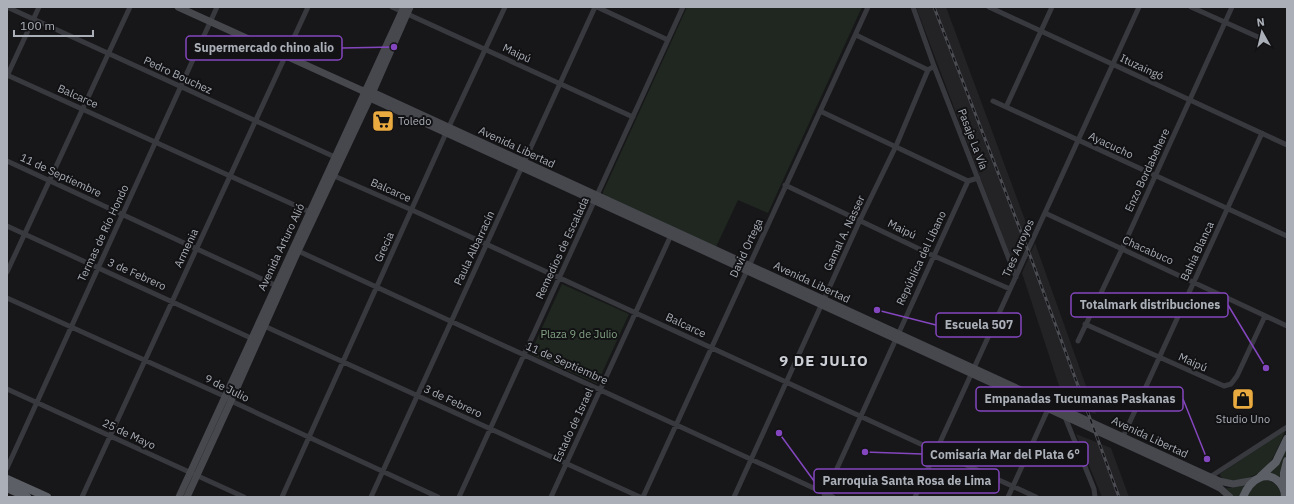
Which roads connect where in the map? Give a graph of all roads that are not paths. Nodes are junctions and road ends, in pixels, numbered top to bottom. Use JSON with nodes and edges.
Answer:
{"nodes":[{"id":1,"x":7,"y":7,"type":"edge"},
{"id":2,"x":39,"y":7,"type":"edge"},
{"id":3,"x":130,"y":7,"type":"edge"},
{"id":4,"x":178,"y":7,"type":"edge"},
{"id":5,"x":218,"y":7,"type":"edge"},
{"id":6,"x":308,"y":7,"type":"edge"},
{"id":7,"x":392,"y":7,"type":"edge"},
{"id":8,"x":505,"y":7,"type":"edge"},
{"id":9,"x":596,"y":7,"type":"edge"},
{"id":10,"x":683,"y":7,"type":"edge"},
{"id":11,"x":868,"y":7,"type":"edge"},
{"id":12,"x":913,"y":7,"type":"edge"},
{"id":13,"x":989,"y":7,"type":"edge"},
{"id":14,"x":1052,"y":7,"type":"edge"},
{"id":15,"x":1139,"y":7,"type":"edge"},
{"id":16,"x":1191,"y":7,"type":"edge"},
{"id":17,"x":1232,"y":7,"type":"edge"},
{"id":18,"x":406,"y":10,"type":"edge"},
{"id":19,"x":33,"y":19,"type":"junction"},
{"id":20,"x":211,"y":22,"type":"junction"},
{"id":21,"x":1225,"y":23,"type":"junction"},
{"id":22,"x":1041,"y":31,"type":"junction"},
{"id":23,"x":856,"y":35,"type":"junction"},
{"id":24,"x":1258,"y":37,"type":"dead end"},
{"id":25,"x":668,"y":40,"type":"junction"},
{"id":26,"x":486,"y":50,"type":"junction"},
{"id":27,"x":108,"y":54,"type":"junction"},
{"id":28,"x":285,"y":56,"type":"junction"},
{"id":29,"x":1113,"y":64,"type":"junction"},
{"id":30,"x":934,"y":66,"type":"junction"},
{"id":31,"x":928,"y":70,"type":"junction"},
{"id":32,"x":7,"y":76,"type":"edge"},
{"id":33,"x":560,"y":84,"type":"junction"},
{"id":34,"x":181,"y":87,"type":"junction"},
{"id":35,"x":366,"y":93,"type":"junction"},
{"id":36,"x":1190,"y":100,"type":"junction"},
{"id":37,"x":993,"y":101,"type":"dead end"},
{"id":38,"x":1006,"y":107,"type":"junction"},
{"id":39,"x":82,"y":109,"type":"junction"},
{"id":40,"x":820,"y":111,"type":"junction"},
{"id":41,"x":633,"y":117,"type":"junction"},
{"id":42,"x":255,"y":121,"type":"junction"},
{"id":43,"x":447,"y":130,"type":"junction"},
{"id":44,"x":1262,"y":133,"type":"junction"},
{"id":45,"x":1078,"y":140,"type":"junction"},
{"id":46,"x":156,"y":142,"type":"junction"},
{"id":47,"x":1287,"y":145,"type":"edge"},
{"id":48,"x":896,"y":146,"type":"junction"},
{"id":49,"x":337,"y":159,"type":"junction"},
{"id":50,"x":7,"y":161,"type":"edge"},
{"id":51,"x":523,"y":165,"type":"junction"},
{"id":52,"x":330,"y":174,"type":"junction"},
{"id":53,"x":230,"y":176,"type":"junction"},
{"id":54,"x":1155,"y":176,"type":"junction"},
{"id":55,"x":978,"y":178,"type":"junction"},
{"id":56,"x":50,"y":180,"type":"junction"},
{"id":57,"x":968,"y":181,"type":"junction"},
{"id":58,"x":786,"y":185,"type":"junction"},
{"id":59,"x":596,"y":198,"type":"junction"},
{"id":60,"x":1227,"y":209,"type":"junction"},
{"id":61,"x":412,"y":210,"type":"junction"},
{"id":62,"x":312,"y":213,"type":"junction"},
{"id":63,"x":1045,"y":213,"type":"junction"},
{"id":64,"x":123,"y":214,"type":"junction"},
{"id":65,"x":860,"y":220,"type":"junction"},
{"id":66,"x":7,"y":226,"type":"edge"},
{"id":67,"x":672,"y":233,"type":"junction"},
{"id":68,"x":25,"y":234,"type":"junction"},
{"id":69,"x":1287,"y":236,"type":"edge"},
{"id":70,"x":487,"y":244,"type":"junction"},
{"id":71,"x":196,"y":249,"type":"junction"},
{"id":72,"x":1122,"y":249,"type":"junction"},
{"id":73,"x":295,"y":250,"type":"junction"},
{"id":74,"x":934,"y":256,"type":"junction"},
{"id":75,"x":98,"y":268,"type":"junction"},
{"id":76,"x":748,"y":268,"type":"junction"},
{"id":77,"x":7,"y":272,"type":"edge"},
{"id":78,"x":1016,"y":277,"type":"junction"},
{"id":79,"x":559,"y":278,"type":"junction"},
{"id":80,"x":1194,"y":282,"type":"junction"},
{"id":81,"x":278,"y":287,"type":"junction"},
{"id":82,"x":376,"y":287,"type":"junction"},
{"id":83,"x":1010,"y":289,"type":"junction"},
{"id":84,"x":7,"y":298,"type":"edge"},
{"id":85,"x":172,"y":301,"type":"junction"},
{"id":86,"x":823,"y":303,"type":"junction"},
{"id":87,"x":635,"y":313,"type":"junction"},
{"id":88,"x":1265,"y":316,"type":"junction"},
{"id":89,"x":451,"y":322,"type":"junction"},
{"id":90,"x":261,"y":324,"type":"junction"},
{"id":91,"x":1085,"y":324,"type":"junction"},
{"id":92,"x":1287,"y":326,"type":"edge"},
{"id":93,"x":71,"y":327,"type":"junction"},
{"id":94,"x":897,"y":336,"type":"junction"},
{"id":95,"x":251,"y":338,"type":"junction"},
{"id":96,"x":1078,"y":341,"type":"dead end"},
{"id":97,"x":258,"y":342,"type":"junction"},
{"id":98,"x":711,"y":348,"type":"junction"},
{"id":99,"x":524,"y":355,"type":"junction"},
{"id":100,"x":1159,"y":358,"type":"junction"},
{"id":101,"x":144,"y":361,"type":"junction"},
{"id":102,"x":343,"y":361,"type":"junction"},
{"id":103,"x":973,"y":371,"type":"junction"},
{"id":104,"x":787,"y":382,"type":"junction"},
{"id":105,"x":7,"y":389,"type":"edge"},
{"id":106,"x":600,"y":389,"type":"junction"},
{"id":107,"x":224,"y":396,"type":"junction"},
{"id":108,"x":418,"y":396,"type":"junction"},
{"id":109,"x":37,"y":402,"type":"junction"},
{"id":110,"x":231,"y":402,"type":"junction"},
{"id":111,"x":1050,"y":406,"type":"junction"},
{"id":112,"x":860,"y":416,"type":"junction"},
{"id":113,"x":1065,"y":416,"type":"junction"},
{"id":114,"x":676,"y":424,"type":"junction"},
{"id":115,"x":1287,"y":427,"type":"edge"},
{"id":116,"x":490,"y":429,"type":"junction"},
{"id":117,"x":110,"y":436,"type":"junction"},
{"id":118,"x":309,"y":438,"type":"junction"},
{"id":119,"x":1287,"y":439,"type":"edge"},
{"id":120,"x":1121,"y":440,"type":"junction"},
{"id":121,"x":936,"y":451,"type":"junction"},
{"id":122,"x":751,"y":460,"type":"junction"},
{"id":123,"x":1287,"y":461,"type":"edge"},
{"id":124,"x":566,"y":464,"type":"junction"},
{"id":125,"x":7,"y":468,"type":"edge"},
{"id":126,"x":383,"y":472,"type":"junction"},
{"id":127,"x":194,"y":474,"type":"junction"},
{"id":128,"x":1210,"y":477,"type":"junction"},
{"id":129,"x":7,"y":479,"type":"edge"},
{"id":130,"x":1258,"y":479,"type":"junction"},
{"id":131,"x":1012,"y":486,"type":"junction"},
{"id":132,"x":7,"y":488,"type":"edge"},
{"id":133,"x":824,"y":495,"type":"edge"},
{"id":134,"x":1285,"y":495,"type":"edge"},
{"id":135,"x":27,"y":497,"type":"edge"},
{"id":136,"x":47,"y":497,"type":"edge"},
{"id":137,"x":82,"y":497,"type":"edge"},
{"id":138,"x":179,"y":497,"type":"edge"},
{"id":139,"x":187,"y":497,"type":"edge"},
{"id":140,"x":244,"y":497,"type":"edge"},
{"id":141,"x":282,"y":497,"type":"edge"},
{"id":142,"x":371,"y":497,"type":"edge"},
{"id":143,"x":438,"y":497,"type":"edge"},
{"id":144,"x":459,"y":497,"type":"edge"},
{"id":145,"x":551,"y":497,"type":"edge"},
{"id":146,"x":640,"y":497,"type":"edge"},
{"id":147,"x":643,"y":497,"type":"edge"},
{"id":148,"x":734,"y":497,"type":"edge"},
{"id":149,"x":833,"y":497,"type":"edge"},
{"id":150,"x":916,"y":497,"type":"edge"},
{"id":151,"x":1008,"y":497,"type":"edge"},
{"id":152,"x":1036,"y":497,"type":"edge"},
{"id":153,"x":1095,"y":497,"type":"edge"},
{"id":154,"x":1230,"y":497,"type":"edge"},
{"id":155,"x":1243,"y":497,"type":"edge"}],
"edges":[{"from":1,"to":19,"type":"street","name":"Pedro Bouchez"},
{"from":2,"to":19,"type":"street"},
{"from":3,"to":27,"type":"street"},
{"from":4,"to":20,"type":"main road","name":"Avenida Libertad"},
{"from":5,"to":20,"type":"street","name":"Termas de Río Hondo"},
{"from":6,"to":28,"type":"street","name":"Armenia"},
{"from":7,"to":18,"type":"street","name":"Maipú"},
{"from":8,"to":26,"type":"street","name":"Grecia"},
{"from":9,"to":25,"type":"street"},
{"from":9,"to":33,"type":"street","name":"Paula Albarracín"},
{"from":10,"to":25,"type":"street","name":"Remedios de Escalada"},
{"from":11,"to":23,"type":"street","name":"David Ortega"},
{"from":12,"to":30,"type":"street","name":"Pasaje La Vía"},
{"from":13,"to":22,"type":"street","name":"Ituzaingó"},
{"from":14,"to":22,"type":"street"},
{"from":15,"to":29,"type":"street","name":"Tres Arroyos"},
{"from":16,"to":21,"type":"street"},
{"from":17,"to":21,"type":"street","name":"Enzo Bordabehere"},
{"from":18,"to":26,"type":"street","name":"Maipú"},
{"from":18,"to":35,"type":"main road","name":"Avenida Arturo Alió"},
{"from":19,"to":27,"type":"street","name":"Pedro Bouchez"},
{"from":19,"to":32,"type":"street"},
{"from":20,"to":28,"type":"main road","name":"Avenida Libertad"},
{"from":20,"to":34,"type":"street","name":"Termas de Río Hondo"},
{"from":21,"to":24,"type":"street"},
{"from":21,"to":36,"type":"street","name":"Enzo Bordabehere"},
{"from":22,"to":29,"type":"street","name":"Ituzaingó"},
{"from":22,"to":38,"type":"street"},
{"from":23,"to":31,"type":"street"},
{"from":23,"to":40,"type":"street","name":"David Ortega"},
{"from":25,"to":41,"type":"street","name":"Remedios de Escalada"},
{"from":26,"to":33,"type":"street","name":"Maipú"},
{"from":26,"to":43,"type":"street","name":"Grecia"},
{"from":27,"to":34,"type":"street","name":"Pedro Bouchez"},
{"from":27,"to":39,"type":"street"},
{"from":28,"to":35,"type":"main road","name":"Avenida Libertad"},
{"from":28,"to":42,"type":"street","name":"Armenia"},
{"from":29,"to":36,"type":"street","name":"Ituzaingó"},
{"from":29,"to":45,"type":"street","name":"Tres Arroyos"},
{"from":30,"to":31,"type":"street"},
{"from":30,"to":55,"type":"street","name":"Pasaje La Vía"},
{"from":31,"to":48,"type":"street","name":"Gamal A. Nasser"},
{"from":32,"to":39,"type":"street","name":"Balcarce"},
{"from":33,"to":41,"type":"street","name":"Maipú"},
{"from":33,"to":51,"type":"street","name":"Paula Albarracín"},
{"from":34,"to":42,"type":"street","name":"Pedro Bouchez"},
{"from":34,"to":46,"type":"street","name":"Termas de Río Hondo"},
{"from":35,"to":43,"type":"main road","name":"Avenida Libertad"},
{"from":35,"to":49,"type":"main road","name":"Avenida Arturo Alió"},
{"from":36,"to":44,"type":"street","name":"Ituzaingó"},
{"from":36,"to":54,"type":"street","name":"Enzo Bordabehere"},
{"from":37,"to":38,"type":"street","name":"Ayacucho"},
{"from":38,"to":45,"type":"street","name":"Ayacucho"},
{"from":39,"to":46,"type":"street","name":"Balcarce"},
{"from":39,"to":56,"type":"street"},
{"from":40,"to":48,"type":"street"},
{"from":40,"to":58,"type":"street","name":"David Ortega"},
{"from":41,"to":59,"type":"street","name":"Remedios de Escalada"},
{"from":42,"to":49,"type":"street","name":"Pedro Bouchez"},
{"from":42,"to":53,"type":"street","name":"Armenia"},
{"from":43,"to":51,"type":"main road","name":"Avenida Libertad"},
{"from":43,"to":61,"type":"street","name":"Grecia"},
{"from":44,"to":47,"type":"street","name":"Ituzaingó"},
{"from":44,"to":60,"type":"street","name":"Bahía Blanca"},
{"from":45,"to":54,"type":"street","name":"Ayacucho"},
{"from":45,"to":63,"type":"street","name":"Tres Arroyos"},
{"from":46,"to":53,"type":"street","name":"Balcarce"},
{"from":46,"to":64,"type":"street","name":"Termas de Río Hondo"},
{"from":48,"to":57,"type":"street"},
{"from":48,"to":65,"type":"street","name":"Gamal A. Nasser"},
{"from":49,"to":52,"type":"main road","name":"Avenida Arturo Alió"},
{"from":50,"to":56,"type":"street","name":"11 de Septiembre"},
{"from":51,"to":59,"type":"main road","name":"Avenida Libertad"},
{"from":51,"to":70,"type":"street","name":"Paula Albarracín"},
{"from":52,"to":61,"type":"street","name":"Balcarce"},
{"from":52,"to":62,"type":"main road","name":"Avenida Arturo Alió"},
{"from":53,"to":62,"type":"street","name":"Balcarce"},
{"from":53,"to":71,"type":"street","name":"Armenia"},
{"from":54,"to":60,"type":"street","name":"Ayacucho"},
{"from":54,"to":72,"type":"street","name":"Enzo Bordabehere"},
{"from":55,"to":57,"type":"street"},
{"from":55,"to":78,"type":"street","name":"Pasaje La Vía"},
{"from":56,"to":64,"type":"street","name":"11 de Septiembre"},
{"from":56,"to":68,"type":"street"},
{"from":57,"to":74,"type":"street","name":"República del Líbano"},
{"from":58,"to":65,"type":"street","name":"Maipú"},
{"from":58,"to":76,"type":"street","name":"David Ortega"},
{"from":59,"to":67,"type":"main road","name":"Avenida Libertad"},
{"from":59,"to":79,"type":"street","name":"Remedios de Escalada"},
{"from":60,"to":69,"type":"street","name":"Ayacucho"},
{"from":60,"to":80,"type":"street","name":"Bahía Blanca"},
{"from":61,"to":70,"type":"street","name":"Balcarce"},
{"from":61,"to":82,"type":"street","name":"Grecia"},
{"from":62,"to":73,"type":"main road","name":"Avenida Arturo Alió"},
{"from":63,"to":72,"type":"street","name":"Chacabuco"},
{"from":63,"to":78,"type":"street","name":"Tres Arroyos"},
{"from":64,"to":71,"type":"street","name":"11 de Septiembre"},
{"from":64,"to":75,"type":"street","name":"Termas de Río Hondo"},
{"from":65,"to":74,"type":"street","name":"Maipú"},
{"from":65,"to":86,"type":"street","name":"Gamal A. Nasser"},
{"from":66,"to":68,"type":"street","name":"3 de Febrero"},
{"from":67,"to":76,"type":"main road","name":"Avenida Libertad"},
{"from":67,"to":87,"type":"street","name":"Estado de Israel"},
{"from":68,"to":75,"type":"street","name":"3 de Febrero"},
{"from":68,"to":77,"type":"street"},
{"from":70,"to":79,"type":"street","name":"Balcarce"},
{"from":70,"to":89,"type":"street","name":"Paula Albarracín"},
{"from":71,"to":81,"type":"street","name":"11 de Septiembre"},
{"from":71,"to":85,"type":"street","name":"Armenia"},
{"from":72,"to":80,"type":"street","name":"Chacabuco"},
{"from":72,"to":91,"type":"street","name":"Enzo Bordabehere"},
{"from":73,"to":81,"type":"main road","name":"Avenida Arturo Alió"},
{"from":73,"to":82,"type":"street","name":"11 de Septiembre"},
{"from":74,"to":83,"type":"street","name":"Maipú"},
{"from":74,"to":94,"type":"street","name":"República del Líbano"},
{"from":75,"to":85,"type":"street","name":"3 de Febrero"},
{"from":75,"to":93,"type":"street","name":"Termas de Río Hondo"},
{"from":76,"to":86,"type":"main road","name":"Avenida Libertad"},
{"from":76,"to":98,"type":"street","name":"David Ortega"},
{"from":78,"to":83,"type":"street","name":"Tres Arroyos"},
{"from":79,"to":87,"type":"street","name":"Balcarce"},
{"from":79,"to":99,"type":"street","name":"Remedios de Escalada"},
{"from":80,"to":88,"type":"street","name":"Chacabuco"},
{"from":80,"to":100,"type":"street","name":"Bahía Blanca"},
{"from":81,"to":90,"type":"main road","name":"Avenida Arturo Alió"},
{"from":82,"to":89,"type":"street","name":"11 de Septiembre"},
{"from":82,"to":102,"type":"street","name":"Grecia"},
{"from":83,"to":103,"type":"street","name":"Tres Arroyos"},
{"from":84,"to":93,"type":"street","name":"9 de Julio"},
{"from":85,"to":95,"type":"street","name":"3 de Febrero"},
{"from":85,"to":101,"type":"street","name":"Armenia"},
{"from":86,"to":94,"type":"main road","name":"Avenida Libertad"},
{"from":86,"to":104,"type":"street","name":"Gamal A. Nasser"},
{"from":87,"to":98,"type":"street","name":"Balcarce"},
{"from":87,"to":106,"type":"street","name":"Estado de Israel"},
{"from":88,"to":92,"type":"street","name":"Chacabuco"},
{"from":88,"to":100,"type":"street","name":"Maipú"},
{"from":89,"to":99,"type":"street","name":"11 de Septiembre"},
{"from":89,"to":108,"type":"street","name":"Paula Albarracín"},
{"from":90,"to":95,"type":"main road","name":"Avenida Arturo Alió"},
{"from":90,"to":97,"type":"main road","name":"Avenida Arturo Alió"},
{"from":90,"to":102,"type":"street","name":"3 de Febrero"},
{"from":91,"to":96,"type":"street","name":"Enzo Bordabehere"},
{"from":91,"to":100,"type":"street","name":"Maipú"},
{"from":93,"to":101,"type":"street","name":"9 de Julio"},
{"from":93,"to":109,"type":"street","name":"Termas de Río Hondo"},
{"from":94,"to":103,"type":"main road","name":"Avenida Libertad"},
{"from":94,"to":112,"type":"street","name":"República del Líbano"},
{"from":95,"to":97,"type":"street","name":"3 de Febrero"},
{"from":95,"to":107,"type":"main road","name":"Avenida Arturo Alió"},
{"from":97,"to":110,"type":"main road","name":"Avenida Arturo Alió"},
{"from":98,"to":104,"type":"street","name":"Balcarce"},
{"from":98,"to":114,"type":"street","name":"David Ortega"},
{"from":99,"to":106,"type":"street","name":"11 de Septiembre"},
{"from":99,"to":116,"type":"street","name":"Remedios de Escalada"},
{"from":100,"to":120,"type":"street","name":"Bahía Blanca"},
{"from":101,"to":107,"type":"street","name":"9 de Julio"},
{"from":101,"to":117,"type":"street","name":"Armenia"},
{"from":102,"to":108,"type":"street","name":"3 de Febrero"},
{"from":102,"to":118,"type":"street","name":"Grecia"},
{"from":103,"to":111,"type":"main road","name":"Avenida Libertad"},
{"from":103,"to":121,"type":"street","name":"Tres Arroyos"},
{"from":104,"to":112,"type":"street","name":"Balcarce"},
{"from":104,"to":122,"type":"street","name":"Gamal A. Nasser"},
{"from":105,"to":109,"type":"street","name":"25 de Mayo"},
{"from":106,"to":114,"type":"street","name":"11 de Septiembre"},
{"from":106,"to":124,"type":"street","name":"Estado de Israel"},
{"from":107,"to":110,"type":"street","name":"9 de Julio"},
{"from":107,"to":127,"type":"main road","name":"Avenida Arturo Alió"},
{"from":108,"to":116,"type":"street","name":"3 de Febrero"},
{"from":108,"to":126,"type":"street","name":"Paula Albarracín"},
{"from":109,"to":117,"type":"street","name":"25 de Mayo"},
{"from":109,"to":125,"type":"street","name":"Termas de Río Hondo"},
{"from":110,"to":118,"type":"street","name":"9 de Julio"},
{"from":110,"to":127,"type":"main road","name":"Avenida Arturo Alió"},
{"from":111,"to":113,"type":"main road","name":"Avenida Libertad"},
{"from":111,"to":120,"type":"main road","name":"Avenida Libertad"},
{"from":111,"to":131,"type":"street"},
{"from":112,"to":121,"type":"street","name":"Balcarce"},
{"from":112,"to":133,"type":"street","name":"República del Líbano"},
{"from":113,"to":120,"type":"main road","name":"Avenida Libertad"},
{"from":113,"to":153,"type":"street"},
{"from":114,"to":122,"type":"street","name":"11 de Septiembre"},
{"from":114,"to":147,"type":"street","name":"David Ortega"},
{"from":115,"to":128,"type":"street"},
{"from":116,"to":124,"type":"street","name":"3 de Febrero"},
{"from":116,"to":144,"type":"street","name":"Remedios de Escalada"},
{"from":117,"to":127,"type":"street","name":"25 de Mayo"},
{"from":117,"to":137,"type":"street","name":"Armenia"},
{"from":118,"to":126,"type":"street","name":"9 de Julio"},
{"from":118,"to":141,"type":"street","name":"Grecia"},
{"from":119,"to":130,"type":"highway"},
{"from":120,"to":128,"type":"main road","name":"Avenida Libertad"},
{"from":120,"to":154,"type":"main road","name":"Avenida Libertad"},
{"from":121,"to":131,"type":"street","name":"Balcarce"},
{"from":121,"to":150,"type":"street","name":"Tres Arroyos"},
{"from":122,"to":133,"type":"street","name":"11 de Septiembre"},
{"from":122,"to":148,"type":"street","name":"Gamal A. Nasser"},
{"from":123,"to":134,"type":"highway"},
{"from":124,"to":145,"type":"street","name":"Estado de Israel"},
{"from":124,"to":146,"type":"street","name":"3 de Febrero"},
{"from":126,"to":142,"type":"street","name":"Paula Albarracín"},
{"from":126,"to":143,"type":"street","name":"9 de Julio"},
{"from":127,"to":138,"type":"main road","name":"Avenida Arturo Alió"},
{"from":127,"to":139,"type":"main road","name":"Avenida Arturo Alió"},
{"from":127,"to":140,"type":"street","name":"25 de Mayo"},
{"from":128,"to":130,"type":"main road","name":"Avenida Libertad"},
{"from":129,"to":136,"type":"highway"},
{"from":130,"to":134,"type":"highway"},
{"from":130,"to":155,"type":"highway"},
{"from":131,"to":151,"type":"street"},
{"from":131,"to":152,"type":"street","name":"Balcarce"},
{"from":132,"to":135,"type":"highway"},
{"from":133,"to":149,"type":"street","name":"11 de Septiembre"}]}
